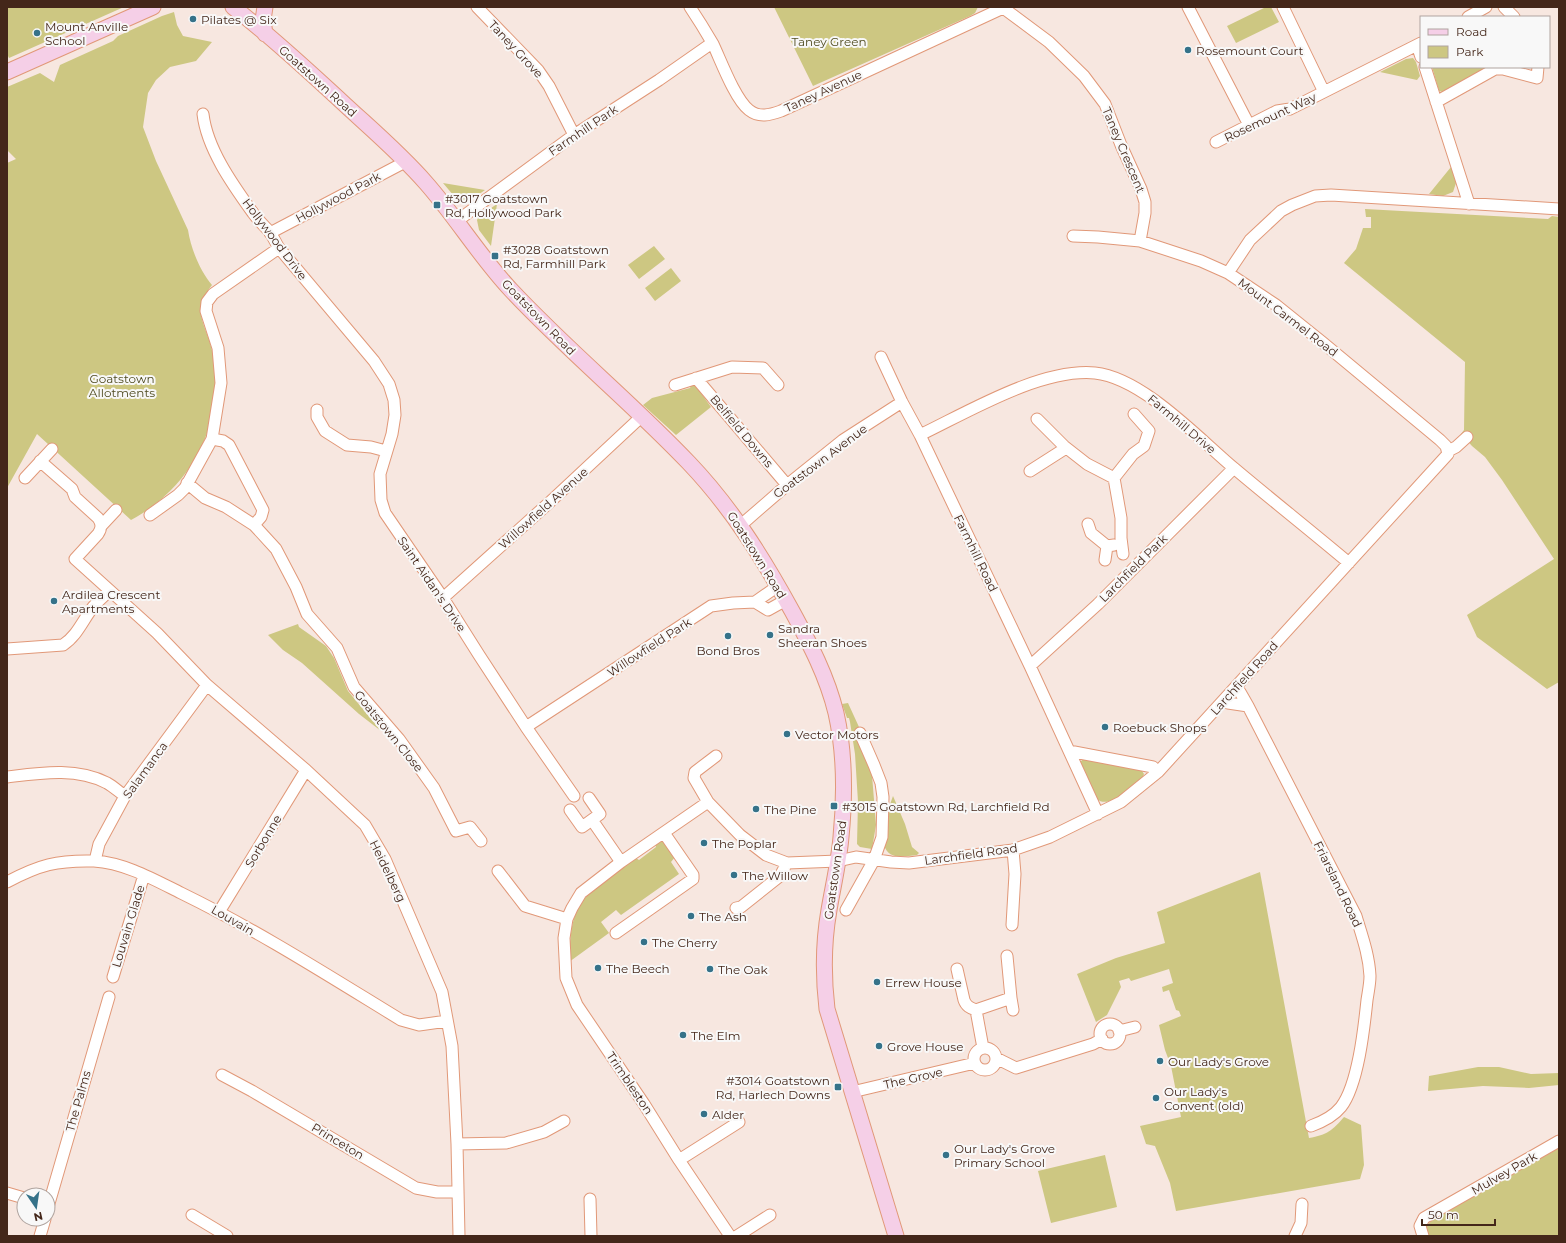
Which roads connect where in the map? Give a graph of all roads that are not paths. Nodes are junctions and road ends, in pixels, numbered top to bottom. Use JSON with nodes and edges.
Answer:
{"nodes":[{"id":1,"x":233,"y":7,"type":"edge"},
{"id":2,"x":265,"y":7,"type":"edge"},
{"id":3,"x":477,"y":7,"type":"edge"},
{"id":4,"x":690,"y":7,"type":"edge"},
{"id":5,"x":1188,"y":7,"type":"edge"},
{"id":6,"x":1283,"y":7,"type":"edge"},
{"id":7,"x":1486,"y":7,"type":"edge"},
{"id":8,"x":1504,"y":7,"type":"edge"},
{"id":9,"x":150,"y":8,"type":"edge"},
{"id":10,"x":1003,"y":8,"type":"edge"},
{"id":11,"x":1470,"y":16,"type":"edge"},
{"id":12,"x":1513,"y":16,"type":"edge"},
{"id":13,"x":265,"y":34,"type":"junction"},
{"id":14,"x":712,"y":43,"type":"junction"},
{"id":15,"x":1419,"y":44,"type":"edge"},
{"id":16,"x":1425,"y":68,"type":"edge"},
{"id":17,"x":1538,"y":68,"type":"edge"},
{"id":18,"x":7,"y":72,"type":"edge"},
{"id":19,"x":1324,"y":92,"type":"junction"},
{"id":20,"x":1436,"y":102,"type":"junction"},
{"id":21,"x":203,"y":114,"type":"dead end"},
{"id":22,"x":1249,"y":125,"type":"junction"},
{"id":23,"x":574,"y":135,"type":"junction"},
{"id":24,"x":1216,"y":142,"type":"dead end"},
{"id":25,"x":406,"y":161,"type":"junction"},
{"id":26,"x":1469,"y":204,"type":"junction"},
{"id":27,"x":1559,"y":209,"type":"edge"},
{"id":28,"x":457,"y":221,"type":"junction"},
{"id":29,"x":270,"y":233,"type":"junction"},
{"id":30,"x":1073,"y":236,"type":"dead end"},
{"id":31,"x":1140,"y":241,"type":"junction"},
{"id":32,"x":279,"y":248,"type":"junction"},
{"id":33,"x":1228,"y":273,"type":"junction"},
{"id":34,"x":367,"y":352,"type":"joint"},
{"id":35,"x":882,"y":357,"type":"dead end"},
{"id":36,"x":696,"y":378,"type":"junction"},
{"id":37,"x":675,"y":385,"type":"dead end"},
{"id":38,"x":778,"y":385,"type":"dead end"},
{"id":39,"x":902,"y":402,"type":"junction"},
{"id":40,"x":317,"y":410,"type":"dead end"},
{"id":41,"x":1134,"y":414,"type":"dead end"},
{"id":42,"x":641,"y":417,"type":"junction"},
{"id":43,"x":1037,"y":419,"type":"dead end"},
{"id":44,"x":920,"y":435,"type":"junction"},
{"id":45,"x":1467,"y":437,"type":"dead end"},
{"id":46,"x":212,"y":439,"type":"junction"},
{"id":47,"x":1066,"y":448,"type":"junction"},
{"id":48,"x":52,"y":449,"type":"dead end"},
{"id":49,"x":386,"y":451,"type":"junction"},
{"id":50,"x":1448,"y":452,"type":"junction"},
{"id":51,"x":40,"y":460,"type":"junction"},
{"id":52,"x":1234,"y":468,"type":"junction"},
{"id":53,"x":1030,"y":471,"type":"dead end"},
{"id":54,"x":24,"y":478,"type":"dead end"},
{"id":55,"x":1114,"y":478,"type":"junction"},
{"id":56,"x":187,"y":483,"type":"junction"},
{"id":57,"x":787,"y":485,"type":"junction"},
{"id":58,"x":116,"y":510,"type":"dead end"},
{"id":59,"x":150,"y":515,"type":"dead end"},
{"id":60,"x":1088,"y":524,"type":"dead end"},
{"id":61,"x":102,"y":525,"type":"junction"},
{"id":62,"x":254,"y":525,"type":"junction"},
{"id":63,"x":740,"y":525,"type":"junction"},
{"id":64,"x":1107,"y":546,"type":"junction"},
{"id":65,"x":1105,"y":560,"type":"dead end"},
{"id":66,"x":1349,"y":563,"type":"junction"},
{"id":67,"x":778,"y":586,"type":"junction"},
{"id":68,"x":109,"y":591,"type":"junction"},
{"id":69,"x":444,"y":598,"type":"junction"},
{"id":70,"x":786,"y":600,"type":"junction"},
{"id":71,"x":755,"y":602,"type":"junction"},
{"id":72,"x":7,"y":649,"type":"edge"},
{"id":73,"x":1030,"y":666,"type":"junction"},
{"id":74,"x":207,"y":685,"type":"junction"},
{"id":75,"x":1236,"y":688,"type":"junction"},
{"id":76,"x":1224,"y":700,"type":"junction"},
{"id":77,"x":1248,"y":706,"type":"junction"},
{"id":78,"x":526,"y":727,"type":"junction"},
{"id":79,"x":860,"y":733,"type":"dead end"},
{"id":80,"x":1069,"y":750,"type":"junction"},
{"id":81,"x":716,"y":756,"type":"dead end"},
{"id":82,"x":306,"y":770,"type":"junction"},
{"id":83,"x":1158,"y":772,"type":"junction"},
{"id":84,"x":7,"y":777,"type":"edge"},
{"id":85,"x":125,"y":796,"type":"junction"},
{"id":86,"x":574,"y":796,"type":"dead end"},
{"id":87,"x":589,"y":798,"type":"dead end"},
{"id":88,"x":708,"y":802,"type":"junction"},
{"id":89,"x":570,"y":810,"type":"dead end"},
{"id":90,"x":1098,"y":814,"type":"junction"},
{"id":91,"x":592,"y":820,"type":"junction"},
{"id":92,"x":664,"y":833,"type":"junction"},
{"id":93,"x":481,"y":841,"type":"dead end"},
{"id":94,"x":1013,"y":850,"type":"junction"},
{"id":95,"x":874,"y":860,"type":"junction"},
{"id":96,"x":95,"y":861,"type":"junction"},
{"id":97,"x":838,"y":861,"type":"junction"},
{"id":98,"x":621,"y":862,"type":"junction"},
{"id":99,"x":787,"y":864,"type":"junction"},
{"id":100,"x":498,"y":871,"type":"dead end"},
{"id":101,"x":144,"y":875,"type":"junction"},
{"id":102,"x":7,"y":882,"type":"edge"},
{"id":103,"x":736,"y":908,"type":"dead end"},
{"id":104,"x":846,"y":910,"type":"dead end"},
{"id":105,"x":219,"y":912,"type":"junction"},
{"id":106,"x":567,"y":919,"type":"junction"},
{"id":107,"x":1012,"y":925,"type":"dead end"},
{"id":108,"x":616,"y":933,"type":"dead end"},
{"id":109,"x":1007,"y":956,"type":"dead end"},
{"id":110,"x":957,"y":969,"type":"dead end"},
{"id":111,"x":113,"y":977,"type":"dead end"},
{"id":112,"x":108,"y":997,"type":"dead end"},
{"id":113,"x":1011,"y":998,"type":"junction"},
{"id":114,"x":976,"y":1010,"type":"junction"},
{"id":115,"x":1013,"y":1010,"type":"dead end"},
{"id":116,"x":447,"y":1021,"type":"junction"},
{"id":117,"x":1135,"y":1027,"type":"dead end"},
{"id":118,"x":983,"y":1048,"type":"junction"},
{"id":119,"x":996,"y":1058,"type":"junction"},
{"id":120,"x":975,"y":1063,"type":"junction"},
{"id":121,"x":222,"y":1074,"type":"dead end"},
{"id":122,"x":852,"y":1092,"type":"junction"},
{"id":123,"x":564,"y":1121,"type":"dead end"},
{"id":124,"x":739,"y":1122,"type":"dead end"},
{"id":125,"x":1310,"y":1126,"type":"dead end"},
{"id":126,"x":1559,"y":1141,"type":"edge"},
{"id":127,"x":457,"y":1144,"type":"junction"},
{"id":128,"x":680,"y":1160,"type":"junction"},
{"id":129,"x":53,"y":1187,"type":"edge"},
{"id":130,"x":458,"y":1192,"type":"junction"},
{"id":131,"x":590,"y":1200,"type":"dead end"},
{"id":132,"x":1302,"y":1204,"type":"dead end"},
{"id":133,"x":192,"y":1215,"type":"dead end"},
{"id":134,"x":770,"y":1215,"type":"dead end"},
{"id":135,"x":227,"y":1236,"type":"edge"},
{"id":136,"x":459,"y":1236,"type":"edge"},
{"id":137,"x":591,"y":1236,"type":"edge"},
{"id":138,"x":730,"y":1236,"type":"edge"},
{"id":139,"x":737,"y":1236,"type":"edge"},
{"id":140,"x":896,"y":1236,"type":"edge"},
{"id":141,"x":1295,"y":1236,"type":"edge"},
{"id":142,"x":1423,"y":1236,"type":"edge"}],
"edges":[{"from":1,"to":13,"type":"main road","name":"Goatstown Road"},
{"from":2,"to":13,"type":"main road"},
{"from":3,"to":23,"type":"street","name":"Taney Grove"},
{"from":4,"to":14,"type":"street","name":"Taney Avenue"},
{"from":5,"to":22,"type":"street"},
{"from":6,"to":19,"type":"street"},
{"from":7,"to":11,"type":"street"},
{"from":8,"to":12,"type":"street"},
{"from":9,"to":18,"type":"main road"},
{"from":10,"to":14,"type":"street","name":"Taney Avenue"},
{"from":10,"to":31,"type":"street","name":"Taney Crescent"},
{"from":13,"to":25,"type":"main road","name":"Goatstown Road"},
{"from":14,"to":23,"type":"street","name":"Farmhill Park"},
{"from":15,"to":19,"type":"street","name":"Rosemount Way"},
{"from":16,"to":20,"type":"street"},
{"from":17,"to":20,"type":"street"},
{"from":19,"to":22,"type":"street","name":"Rosemount Way"},
{"from":20,"to":26,"type":"street"},
{"from":21,"to":29,"type":"street","name":"Hollywood Drive"},
{"from":22,"to":24,"type":"street","name":"Rosemount Way"},
{"from":23,"to":28,"type":"street","name":"Farmhill Park"},
{"from":25,"to":28,"type":"main road","name":"Goatstown Road"},
{"from":25,"to":29,"type":"street","name":"Hollywood Park"},
{"from":26,"to":27,"type":"street"},
{"from":26,"to":33,"type":"street"},
{"from":28,"to":42,"type":"main road","name":"Goatstown Road"},
{"from":29,"to":32,"type":"street","name":"Hollywood Drive"},
{"from":30,"to":31,"type":"street","name":"Mount Carmel Road"},
{"from":31,"to":33,"type":"street","name":"Mount Carmel Road"},
{"from":32,"to":34,"type":"street","name":"Hollywood Drive"},
{"from":32,"to":46,"type":"street"},
{"from":33,"to":50,"type":"street","name":"Mount Carmel Road"},
{"from":34,"to":49,"type":"street","name":"Saint Aidan's Drive"},
{"from":35,"to":39,"type":"street","name":"Farmhill Road"},
{"from":36,"to":37,"type":"street"},
{"from":36,"to":38,"type":"street"},
{"from":36,"to":57,"type":"street","name":"Belfield Downs"},
{"from":39,"to":44,"type":"street","name":"Farmhill Road"},
{"from":39,"to":57,"type":"street","name":"Goatstown Avenue"},
{"from":40,"to":49,"type":"street"},
{"from":41,"to":55,"type":"street"},
{"from":42,"to":63,"type":"main road","name":"Goatstown Road"},
{"from":42,"to":69,"type":"street","name":"Willowfield Avenue"},
{"from":43,"to":47,"type":"street"},
{"from":44,"to":52,"type":"street","name":"Farmhill Drive"},
{"from":44,"to":73,"type":"street","name":"Farmhill Road"},
{"from":45,"to":50,"type":"street","name":"Larchfield Road"},
{"from":46,"to":56,"type":"street"},
{"from":46,"to":62,"type":"street"},
{"from":47,"to":53,"type":"street"},
{"from":47,"to":55,"type":"street"},
{"from":48,"to":51,"type":"street"},
{"from":49,"to":69,"type":"street","name":"Saint Aidan's Drive"},
{"from":50,"to":66,"type":"street","name":"Larchfield Road"},
{"from":51,"to":54,"type":"street"},
{"from":51,"to":61,"type":"street"},
{"from":52,"to":66,"type":"street","name":"Farmhill Drive"},
{"from":52,"to":73,"type":"street","name":"Larchfield Park"},
{"from":55,"to":64,"type":"street"},
{"from":56,"to":59,"type":"street"},
{"from":56,"to":62,"type":"street","name":"Goatstown Close"},
{"from":57,"to":63,"type":"street","name":"Goatstown Avenue"},
{"from":58,"to":61,"type":"street"},
{"from":60,"to":64,"type":"street"},
{"from":61,"to":68,"type":"street","name":"Heidelberg"},
{"from":62,"to":93,"type":"street","name":"Goatstown Close"},
{"from":63,"to":67,"type":"main road","name":"Goatstown Road"},
{"from":64,"to":65,"type":"street"},
{"from":66,"to":75,"type":"street","name":"Larchfield Road"},
{"from":67,"to":70,"type":"main road","name":"Goatstown Road"},
{"from":67,"to":71,"type":"street"},
{"from":68,"to":72,"type":"street"},
{"from":68,"to":74,"type":"street","name":"Heidelberg"},
{"from":69,"to":78,"type":"street","name":"Saint Aidan's Drive"},
{"from":70,"to":71,"type":"street","name":"Willowfield Park"},
{"from":70,"to":97,"type":"main road","name":"Goatstown Road"},
{"from":71,"to":78,"type":"street","name":"Willowfield Park"},
{"from":73,"to":80,"type":"street","name":"Farmhill Road"},
{"from":74,"to":82,"type":"street","name":"Heidelberg"},
{"from":74,"to":85,"type":"street","name":"Salamanca"},
{"from":75,"to":76,"type":"street","name":"Larchfield Road"},
{"from":75,"to":77,"type":"street","name":"Friarsland Road"},
{"from":76,"to":77,"type":"street"},
{"from":76,"to":83,"type":"street","name":"Larchfield Road"},
{"from":77,"to":125,"type":"street","name":"Friarsland Road"},
{"from":78,"to":86,"type":"street","name":"Saint Aidan's Drive"},
{"from":79,"to":95,"type":"street"},
{"from":80,"to":83,"type":"street"},
{"from":80,"to":90,"type":"street","name":"Farmhill Road"},
{"from":81,"to":88,"type":"street"},
{"from":82,"to":105,"type":"street","name":"Sorbonne"},
{"from":82,"to":116,"type":"street","name":"Heidelberg"},
{"from":83,"to":90,"type":"street","name":"Larchfield Road"},
{"from":84,"to":85,"type":"street"},
{"from":85,"to":96,"type":"street","name":"Salamanca"},
{"from":87,"to":91,"type":"street"},
{"from":88,"to":92,"type":"street","name":"Trimbleston"},
{"from":88,"to":99,"type":"street"},
{"from":89,"to":91,"type":"street"},
{"from":90,"to":94,"type":"street","name":"Larchfield Road"},
{"from":91,"to":98,"type":"street"},
{"from":92,"to":98,"type":"street","name":"Trimbleston"},
{"from":92,"to":108,"type":"street"},
{"from":94,"to":95,"type":"street","name":"Larchfield Road"},
{"from":94,"to":107,"type":"street"},
{"from":95,"to":97,"type":"street","name":"Larchfield Road"},
{"from":95,"to":104,"type":"street"},
{"from":96,"to":101,"type":"street","name":"Louvain"},
{"from":96,"to":102,"type":"street","name":"Louvain"},
{"from":97,"to":99,"type":"street"},
{"from":97,"to":122,"type":"main road","name":"Goatstown Road"},
{"from":98,"to":106,"type":"street","name":"Trimbleston"},
{"from":99,"to":103,"type":"street"},
{"from":100,"to":106,"type":"street"},
{"from":101,"to":105,"type":"street","name":"Louvain"},
{"from":101,"to":111,"type":"street","name":"Louvain Glade"},
{"from":105,"to":116,"type":"street","name":"Louvain"},
{"from":106,"to":128,"type":"street","name":"Trimbleston"},
{"from":109,"to":113,"type":"street"},
{"from":110,"to":114,"type":"street"},
{"from":112,"to":129,"type":"street","name":"The Palms"},
{"from":113,"to":114,"type":"street"},
{"from":113,"to":115,"type":"street"},
{"from":114,"to":118,"type":"street"},
{"from":116,"to":127,"type":"street","name":"Heidelberg"},
{"from":117,"to":119,"type":"street"},
{"from":118,"to":119,"type":"street"},
{"from":118,"to":120,"type":"street"},
{"from":119,"to":120,"type":"street","name":"The Grove"},
{"from":120,"to":122,"type":"street","name":"The Grove"},
{"from":121,"to":130,"type":"street","name":"Princeton"},
{"from":122,"to":140,"type":"main road","name":"Goatstown Road"},
{"from":123,"to":127,"type":"street"},
{"from":124,"to":128,"type":"street"},
{"from":126,"to":142,"type":"street","name":"Mulvey Park"},
{"from":127,"to":130,"type":"street","name":"Heidelberg"},
{"from":128,"to":138,"type":"street","name":"Trimbleston"},
{"from":130,"to":136,"type":"street","name":"Heidelberg"},
{"from":131,"to":137,"type":"street"},
{"from":132,"to":141,"type":"street"},
{"from":133,"to":135,"type":"street"},
{"from":134,"to":139,"type":"street"}]}
